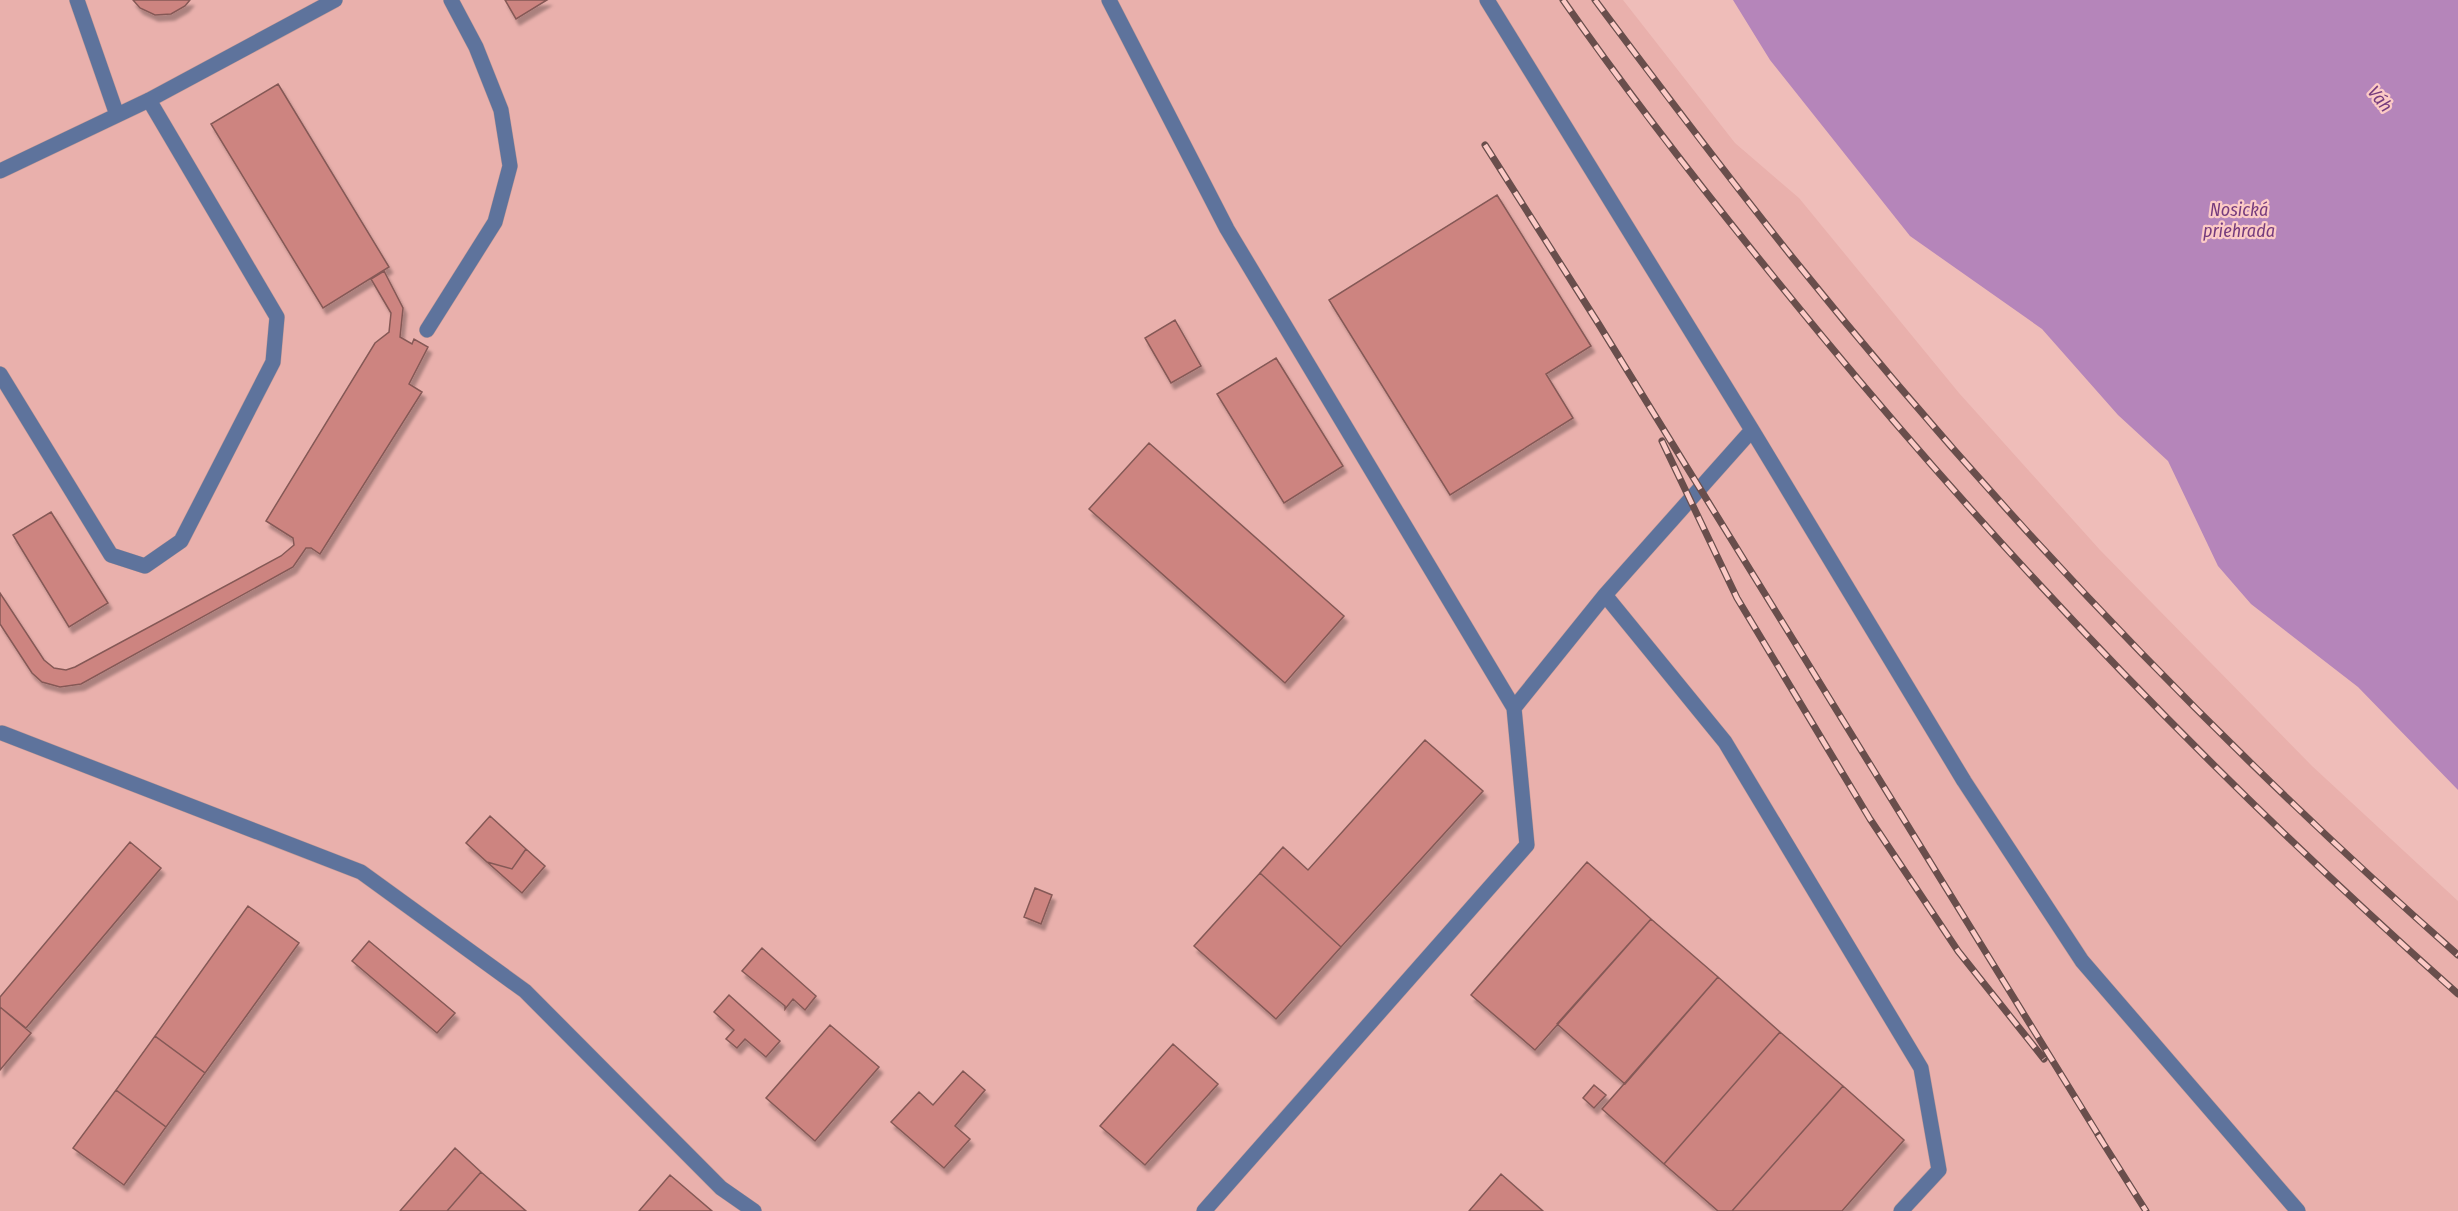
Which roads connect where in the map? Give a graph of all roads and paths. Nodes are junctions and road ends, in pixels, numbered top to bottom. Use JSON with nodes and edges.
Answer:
{"nodes":[{"id":1,"x":77,"y":0,"type":"edge"},
{"id":2,"x":335,"y":0,"type":"edge"},
{"id":3,"x":451,"y":0,"type":"edge"},
{"id":4,"x":1108,"y":0,"type":"edge"},
{"id":5,"x":1487,"y":0,"type":"edge"},
{"id":6,"x":149,"y":99,"type":"junction"},
{"id":7,"x":117,"y":115,"type":"junction"},
{"id":8,"x":0,"y":171,"type":"edge"},
{"id":9,"x":427,"y":330,"type":"dead end"},
{"id":10,"x":0,"y":374,"type":"edge"},
{"id":11,"x":1752,"y":430,"type":"junction"},
{"id":12,"x":1605,"y":595,"type":"junction"},
{"id":13,"x":1514,"y":708,"type":"junction"},
{"id":14,"x":2,"y":733,"type":"dead end"},
{"id":15,"x":754,"y":1211,"type":"edge"},
{"id":16,"x":1204,"y":1211,"type":"edge"},
{"id":17,"x":1901,"y":1211,"type":"edge"},
{"id":18,"x":2298,"y":1211,"type":"edge"}],
"edges":[{"from":1,"to":7,"type":"street"},
{"from":2,"to":6,"type":"street"},
{"from":3,"to":9,"type":"street"},
{"from":4,"to":13,"type":"street"},
{"from":5,"to":11,"type":"street"},
{"from":6,"to":7,"type":"street"},
{"from":6,"to":10,"type":"street"},
{"from":7,"to":8,"type":"street"},
{"from":11,"to":12,"type":"street"},
{"from":11,"to":18,"type":"street"},
{"from":12,"to":13,"type":"street"},
{"from":12,"to":17,"type":"street"},
{"from":13,"to":16,"type":"street"},
{"from":14,"to":15,"type":"street"}]}
